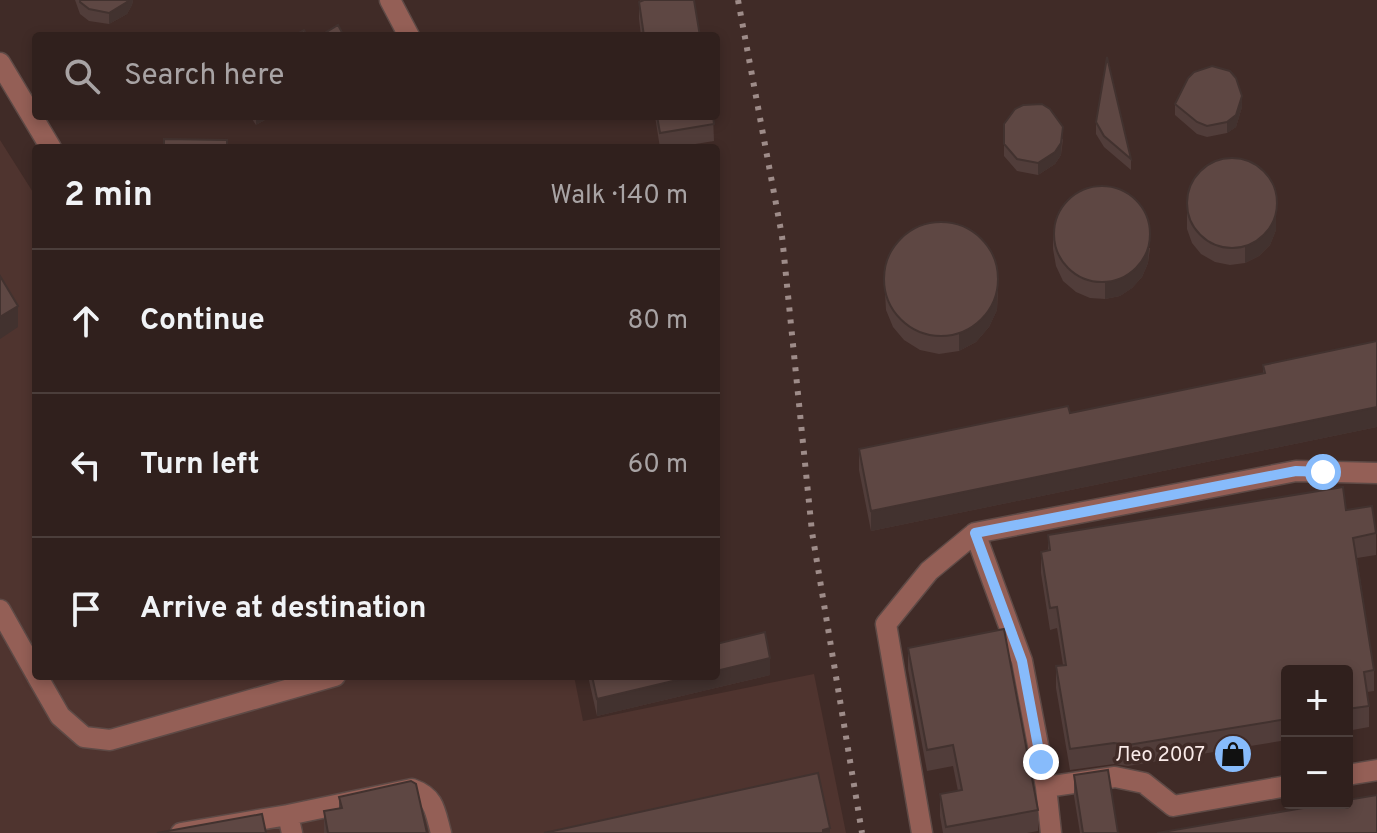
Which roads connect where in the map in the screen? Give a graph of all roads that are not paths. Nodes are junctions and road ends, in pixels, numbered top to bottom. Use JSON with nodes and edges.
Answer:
{"nodes":[{"id":1,"x":390,"y":0,"type":"edge"},
{"id":2,"x":407,"y":32,"type":"edge"},
{"id":3,"x":0,"y":63,"type":"edge"},
{"id":4,"x":32,"y":116,"type":"edge"},
{"id":5,"x":34,"y":120,"type":"edge"},
{"id":6,"x":49,"y":144,"type":"edge"},
{"id":7,"x":1377,"y":473,"type":"edge"},
{"id":8,"x":975,"y":533,"type":"junction"},
{"id":9,"x":0,"y":610,"type":"edge"},
{"id":10,"x":32,"y":666,"type":"edge"},
{"id":11,"x":40,"y":680,"type":"edge"},
{"id":12,"x":321,"y":680,"type":"edge"},
{"id":13,"x":1377,"y":770,"type":"edge"},
{"id":14,"x":1353,"y":774,"type":"edge"},
{"id":15,"x":1046,"y":787,"type":"junction"},
{"id":16,"x":1281,"y":787,"type":"edge"},
{"id":17,"x":290,"y":824,"type":"edge"},
{"id":18,"x":181,"y":833,"type":"edge"},
{"id":19,"x":441,"y":833,"type":"edge"},
{"id":20,"x":922,"y":833,"type":"edge"},
{"id":21,"x":1051,"y":833,"type":"edge"}],
"edges":[{"from":1,"to":2,"type":"lane"},
{"from":3,"to":4,"type":"lane"},
{"from":5,"to":6,"type":"lane"},
{"from":7,"to":8,"type":"lane"},
{"from":8,"to":15,"type":"lane"},
{"from":8,"to":20,"type":"lane"},
{"from":9,"to":10,"type":"lane"},
{"from":11,"to":12,"type":"lane"},
{"from":13,"to":14,"type":"lane"},
{"from":15,"to":16,"type":"lane"},
{"from":15,"to":21,"type":"lane"},
{"from":17,"to":18,"type":"lane"},
{"from":17,"to":19,"type":"lane"}]}
